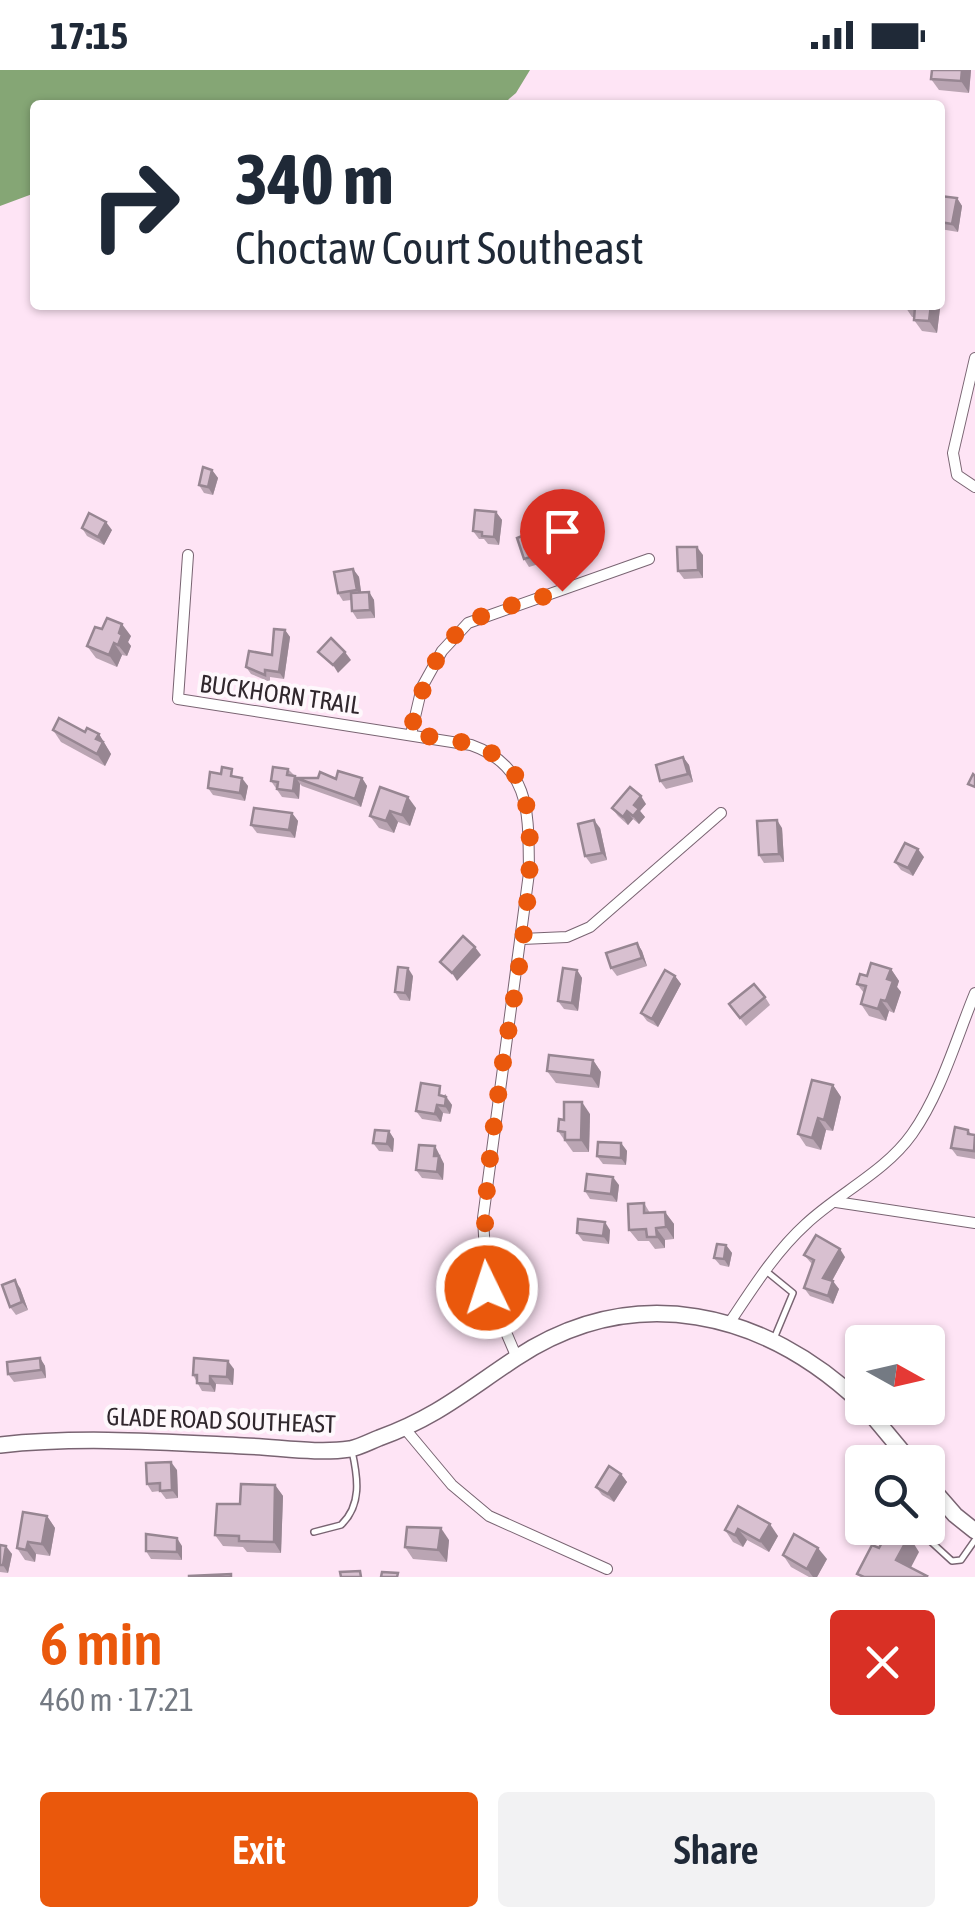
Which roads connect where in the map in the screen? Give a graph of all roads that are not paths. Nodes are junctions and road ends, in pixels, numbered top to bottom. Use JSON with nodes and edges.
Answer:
{"nodes":[{"id":1,"x":975,"y":358,"type":"edge"},
{"id":2,"x":975,"y":486,"type":"edge"},
{"id":3,"x":188,"y":555,"type":"dead end"},
{"id":4,"x":649,"y":559,"type":"dead end"},
{"id":5,"x":410,"y":734,"type":"junction"},
{"id":6,"x":721,"y":814,"type":"dead end"},
{"id":7,"x":522,"y":939,"type":"junction"},
{"id":8,"x":975,"y":993,"type":"edge"},
{"id":9,"x":836,"y":1202,"type":"junction"},
{"id":10,"x":975,"y":1222,"type":"edge"},
{"id":11,"x":766,"y":1271,"type":"junction"},
{"id":12,"x":730,"y":1322,"type":"junction"},
{"id":13,"x":773,"y":1340,"type":"junction"},
{"id":14,"x":517,"y":1358,"type":"junction"},
{"id":15,"x":845,"y":1390,"type":"edge"},
{"id":16,"x":880,"y":1425,"type":"edge"},
{"id":17,"x":406,"y":1430,"type":"junction"},
{"id":18,"x":0,"y":1445,"type":"edge"},
{"id":19,"x":896,"y":1445,"type":"edge"},
{"id":20,"x":352,"y":1448,"type":"junction"},
{"id":21,"x":945,"y":1506,"type":"edge"},
{"id":22,"x":975,"y":1531,"type":"edge"},
{"id":23,"x":314,"y":1532,"type":"dead end"},
{"id":24,"x":975,"y":1540,"type":"edge"},
{"id":25,"x":935,"y":1545,"type":"edge"},
{"id":26,"x":608,"y":1568,"type":"dead end"}],
"edges":[{"from":1,"to":2,"type":"street"},
{"from":3,"to":5,"type":"street","name":"BUCKHORN TRAIL"},
{"from":4,"to":5,"type":"street"},
{"from":5,"to":7,"type":"street","name":"BUCKHORN TRAIL"},
{"from":6,"to":7,"type":"street"},
{"from":7,"to":14,"type":"street","name":"BUCKHORN TRAIL"},
{"from":8,"to":9,"type":"street"},
{"from":9,"to":10,"type":"street"},
{"from":9,"to":11,"type":"street"},
{"from":11,"to":12,"type":"street"},
{"from":11,"to":13,"type":"lane"},
{"from":12,"to":13,"type":"street","name":"GLADE ROAD SOUTHEAST"},
{"from":12,"to":14,"type":"street","name":"GLADE ROAD SOUTHEAST"},
{"from":13,"to":15,"type":"street","name":"GLADE ROAD SOUTHEAST"},
{"from":14,"to":17,"type":"street","name":"GLADE ROAD SOUTHEAST"},
{"from":16,"to":19,"type":"street","name":"GLADE ROAD SOUTHEAST"},
{"from":17,"to":20,"type":"street","name":"GLADE ROAD SOUTHEAST"},
{"from":17,"to":26,"type":"street"},
{"from":18,"to":20,"type":"street","name":"GLADE ROAD SOUTHEAST"},
{"from":20,"to":23,"type":"lane"},
{"from":21,"to":22,"type":"street"},
{"from":24,"to":25,"type":"lane"}]}
